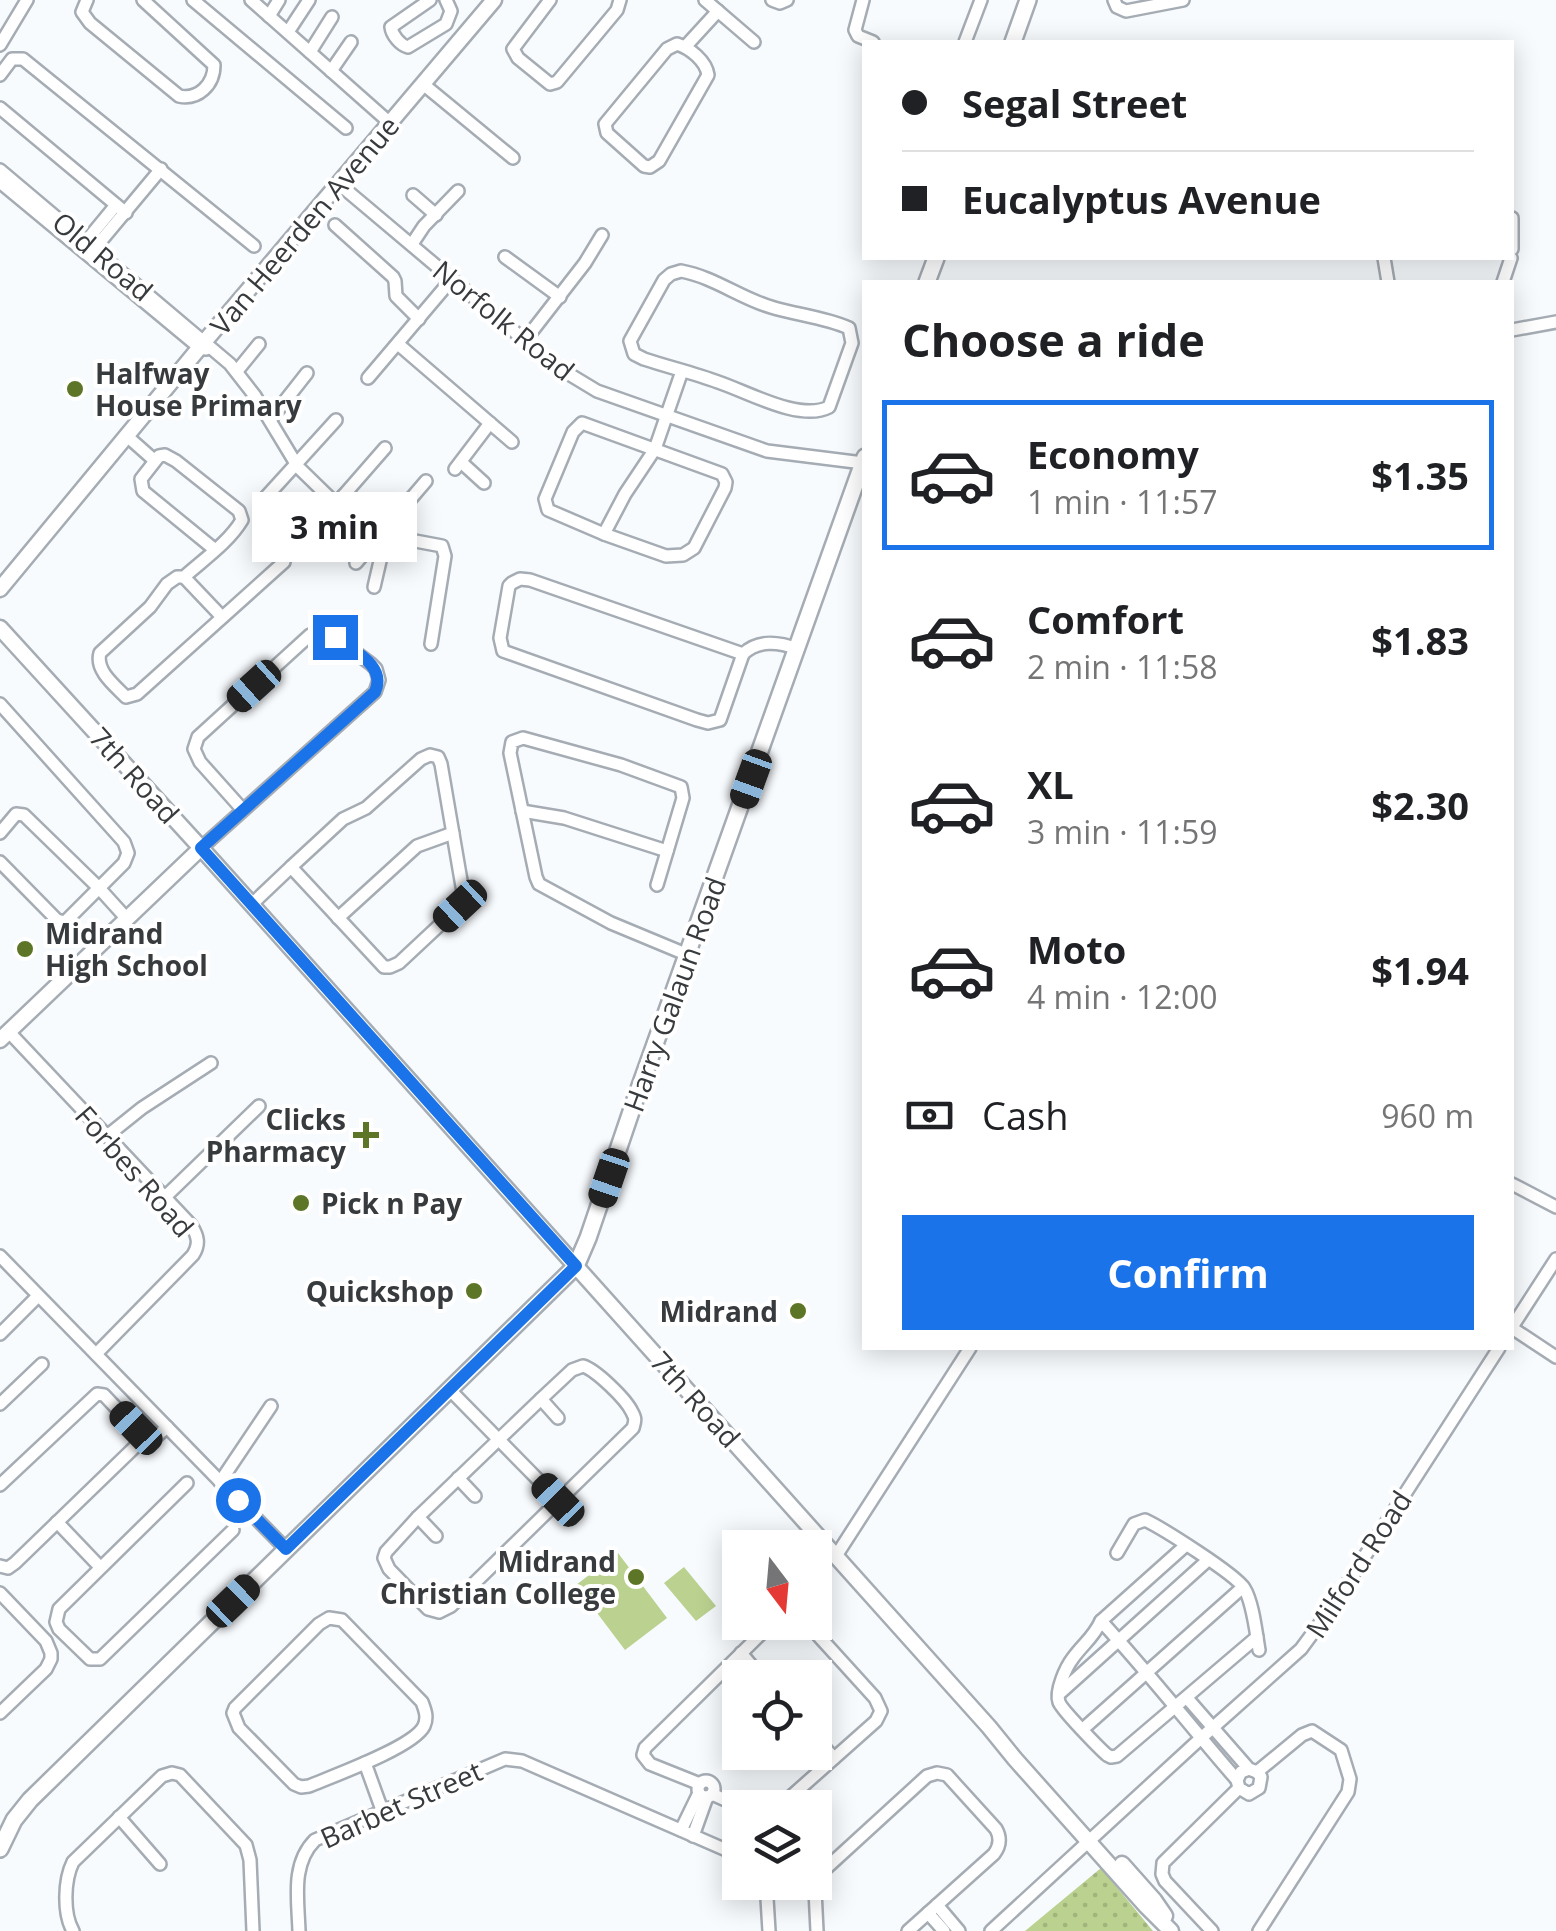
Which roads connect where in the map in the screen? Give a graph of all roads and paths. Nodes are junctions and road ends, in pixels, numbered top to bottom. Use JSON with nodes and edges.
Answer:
{"nodes":[{"id":1,"x":27,"y":0,"type":"edge"},
{"id":2,"x":87,"y":0,"type":"edge"},
{"id":3,"x":143,"y":0,"type":"edge"},
{"id":4,"x":192,"y":0,"type":"edge"},
{"id":5,"x":251,"y":0,"type":"edge"},
{"id":6,"x":279,"y":0,"type":"edge"},
{"id":7,"x":309,"y":0,"type":"edge"},
{"id":8,"x":430,"y":0,"type":"edge"},
{"id":9,"x":446,"y":0,"type":"edge"},
{"id":10,"x":494,"y":0,"type":"edge"},
{"id":11,"x":550,"y":0,"type":"edge"},
{"id":12,"x":620,"y":0,"type":"edge"},
{"id":13,"x":705,"y":0,"type":"edge"},
{"id":14,"x":772,"y":0,"type":"edge"},
{"id":15,"x":787,"y":0,"type":"edge"},
{"id":16,"x":863,"y":0,"type":"edge"},
{"id":17,"x":981,"y":0,"type":"edge"},
{"id":18,"x":1028,"y":0,"type":"edge"},
{"id":19,"x":1114,"y":0,"type":"edge"},
{"id":20,"x":1184,"y":0,"type":"edge"},
{"id":21,"x":718,"y":11,"type":"junction"},
{"id":22,"x":269,"y":16,"type":"junction"},
{"id":23,"x":332,"y":17,"type":"dead end"},
{"id":24,"x":288,"y":32,"type":"junction"},
{"id":25,"x":868,"y":40,"type":"edge"},
{"id":26,"x":967,"y":40,"type":"edge"},
{"id":27,"x":1014,"y":40,"type":"edge"},
{"id":28,"x":350,"y":42,"type":"dead end"},
{"id":29,"x":754,"y":42,"type":"dead end"},
{"id":30,"x":0,"y":45,"type":"edge"},
{"id":31,"x":685,"y":46,"type":"junction"},
{"id":32,"x":310,"y":52,"type":"junction"},
{"id":33,"x":331,"y":71,"type":"junction"},
{"id":34,"x":0,"y":75,"type":"edge"},
{"id":35,"x":423,"y":84,"type":"junction"},
{"id":36,"x":0,"y":108,"type":"edge"},
{"id":37,"x":390,"y":123,"type":"junction"},
{"id":38,"x":346,"y":128,"type":"dead end"},
{"id":39,"x":513,"y":158,"type":"dead end"},
{"id":40,"x":0,"y":170,"type":"edge"},
{"id":41,"x":162,"y":170,"type":"junction"},
{"id":42,"x":0,"y":182,"type":"edge"},
{"id":43,"x":339,"y":184,"type":"junction"},
{"id":44,"x":458,"y":190,"type":"dead end"},
{"id":45,"x":412,"y":195,"type":"dead end"},
{"id":46,"x":121,"y":209,"type":"junction"},
{"id":47,"x":436,"y":215,"type":"junction"},
{"id":48,"x":335,"y":225,"type":"dead end"},
{"id":49,"x":602,"y":235,"type":"dead end"},
{"id":50,"x":412,"y":244,"type":"junction"},
{"id":51,"x":254,"y":246,"type":"dead end"},
{"id":52,"x":87,"y":248,"type":"junction"},
{"id":53,"x":505,"y":257,"type":"dead end"},
{"id":54,"x":452,"y":279,"type":"junction"},
{"id":55,"x":560,"y":297,"type":"junction"},
{"id":56,"x":419,"y":319,"type":"junction"},
{"id":57,"x":1556,"y":322,"type":"edge"},
{"id":58,"x":1514,"y":330,"type":"edge"},
{"id":59,"x":526,"y":339,"type":"junction"},
{"id":60,"x":259,"y":344,"type":"dead end"},
{"id":61,"x":398,"y":344,"type":"junction"},
{"id":62,"x":206,"y":346,"type":"junction"},
{"id":63,"x":237,"y":371,"type":"junction"},
{"id":64,"x":682,"y":372,"type":"junction"},
{"id":65,"x":306,"y":373,"type":"dead end"},
{"id":66,"x":368,"y":378,"type":"dead end"},
{"id":67,"x":668,"y":416,"type":"junction"},
{"id":68,"x":270,"y":420,"type":"junction"},
{"id":69,"x":336,"y":420,"type":"dead end"},
{"id":70,"x":490,"y":423,"type":"junction"},
{"id":71,"x":128,"y":436,"type":"junction"},
{"id":72,"x":512,"y":442,"type":"dead end"},
{"id":73,"x":386,"y":448,"type":"dead end"},
{"id":74,"x":655,"y":449,"type":"junction"},
{"id":75,"x":154,"y":460,"type":"junction"},
{"id":76,"x":862,"y":460,"type":"edge"},
{"id":77,"x":296,"y":463,"type":"junction"},
{"id":78,"x":862,"y":466,"type":"edge"},
{"id":79,"x":426,"y":482,"type":"dead end"},
{"id":80,"x":484,"y":483,"type":"dead end"},
{"id":81,"x":266,"y":496,"type":"dead end"},
{"id":82,"x":340,"y":499,"type":"junction"},
{"id":83,"x":387,"y":531,"type":"junction"},
{"id":84,"x":306,"y":534,"type":"dead end"},
{"id":85,"x":604,"y":534,"type":"junction"},
{"id":86,"x":214,"y":549,"type":"junction"},
{"id":87,"x":284,"y":562,"type":"dead end"},
{"id":88,"x":356,"y":562,"type":"dead end"},
{"id":89,"x":184,"y":577,"type":"junction"},
{"id":90,"x":374,"y":587,"type":"dead end"},
{"id":91,"x":0,"y":589,"type":"edge"},
{"id":92,"x":222,"y":617,"type":"junction"},
{"id":93,"x":0,"y":628,"type":"edge"},
{"id":94,"x":431,"y":644,"type":"dead end"},
{"id":95,"x":798,"y":649,"type":"junction"},
{"id":96,"x":743,"y":654,"type":"junction"},
{"id":97,"x":1,"y":707,"type":"edge"},
{"id":98,"x":242,"y":809,"type":"junction"},
{"id":99,"x":522,"y":811,"type":"junction"},
{"id":100,"x":0,"y":833,"type":"edge"},
{"id":101,"x":453,"y":833,"type":"junction"},
{"id":102,"x":201,"y":848,"type":"junction"},
{"id":103,"x":667,"y":851,"type":"junction"},
{"id":104,"x":0,"y":862,"type":"edge"},
{"id":105,"x":291,"y":868,"type":"junction"},
{"id":106,"x":658,"y":885,"type":"dead end"},
{"id":107,"x":99,"y":888,"type":"junction"},
{"id":108,"x":251,"y":906,"type":"junction"},
{"id":109,"x":338,"y":918,"type":"junction"},
{"id":110,"x":126,"y":919,"type":"junction"},
{"id":111,"x":688,"y":955,"type":"junction"},
{"id":112,"x":4,"y":1036,"type":"edge"},
{"id":113,"x":211,"y":1063,"type":"dead end"},
{"id":114,"x":259,"y":1106,"type":"dead end"},
{"id":115,"x":108,"y":1136,"type":"junction"},
{"id":116,"x":1514,"y":1185,"type":"edge"},
{"id":117,"x":165,"y":1197,"type":"junction"},
{"id":118,"x":1556,"y":1207,"type":"edge"},
{"id":119,"x":0,"y":1256,"type":"edge"},
{"id":120,"x":1556,"y":1259,"type":"edge"},
{"id":121,"x":576,"y":1266,"type":"junction"},
{"id":122,"x":38,"y":1296,"type":"junction"},
{"id":123,"x":1514,"y":1325,"type":"edge"},
{"id":124,"x":1514,"y":1329,"type":"edge"},
{"id":125,"x":0,"y":1334,"type":"edge"},
{"id":126,"x":969,"y":1350,"type":"edge"},
{"id":127,"x":1499,"y":1350,"type":"edge"},
{"id":128,"x":96,"y":1354,"type":"junction"},
{"id":129,"x":1556,"y":1357,"type":"edge"},
{"id":130,"x":42,"y":1364,"type":"dead end"},
{"id":131,"x":450,"y":1390,"type":"junction"},
{"id":132,"x":540,"y":1399,"type":"junction"},
{"id":133,"x":0,"y":1404,"type":"edge"},
{"id":134,"x":271,"y":1406,"type":"dead end"},
{"id":135,"x":558,"y":1418,"type":"dead end"},
{"id":136,"x":166,"y":1427,"type":"junction"},
{"id":137,"x":500,"y":1439,"type":"junction"},
{"id":138,"x":140,"y":1442,"type":"junction"},
{"id":139,"x":458,"y":1478,"type":"junction"},
{"id":140,"x":220,"y":1482,"type":"junction"},
{"id":141,"x":187,"y":1483,"type":"dead end"},
{"id":142,"x":0,"y":1485,"type":"edge"},
{"id":143,"x":475,"y":1496,"type":"dead end"},
{"id":144,"x":558,"y":1500,"type":"junction"},
{"id":145,"x":418,"y":1518,"type":"junction"},
{"id":146,"x":58,"y":1522,"type":"junction"},
{"id":147,"x":233,"y":1530,"type":"dead end"},
{"id":148,"x":436,"y":1536,"type":"dead end"},
{"id":149,"x":1185,"y":1546,"type":"junction"},
{"id":150,"x":286,"y":1549,"type":"junction"},
{"id":151,"x":1117,"y":1553,"type":"dead end"},
{"id":152,"x":836,"y":1556,"type":"junction"},
{"id":153,"x":1208,"y":1560,"type":"junction"},
{"id":154,"x":0,"y":1566,"type":"edge"},
{"id":155,"x":100,"y":1567,"type":"junction"},
{"id":156,"x":1244,"y":1587,"type":"junction"},
{"id":157,"x":0,"y":1594,"type":"edge"},
{"id":158,"x":1101,"y":1620,"type":"junction"},
{"id":159,"x":754,"y":1640,"type":"edge"},
{"id":160,"x":823,"y":1640,"type":"edge"},
{"id":161,"x":1118,"y":1640,"type":"junction"},
{"id":162,"x":740,"y":1654,"type":"junction"},
{"id":163,"x":746,"y":1660,"type":"edge"},
{"id":164,"x":1148,"y":1673,"type":"junction"},
{"id":165,"x":1059,"y":1694,"type":"junction"},
{"id":166,"x":1181,"y":1702,"type":"junction"},
{"id":167,"x":0,"y":1713,"type":"edge"},
{"id":168,"x":1202,"y":1716,"type":"junction"},
{"id":169,"x":1190,"y":1725,"type":"junction"},
{"id":170,"x":1083,"y":1728,"type":"junction"},
{"id":171,"x":1212,"y":1728,"type":"junction"},
{"id":172,"x":1200,"y":1739,"type":"junction"},
{"id":173,"x":1226,"y":1743,"type":"junction"},
{"id":174,"x":1213,"y":1753,"type":"junction"},
{"id":175,"x":834,"y":1758,"type":"joint"},
{"id":176,"x":365,"y":1763,"type":"junction"},
{"id":177,"x":1253,"y":1770,"type":"junction"},
{"id":178,"x":1238,"y":1784,"type":"junction"},
{"id":179,"x":798,"y":1790,"type":"edge"},
{"id":180,"x":704,"y":1792,"type":"junction"},
{"id":181,"x":722,"y":1799,"type":"edge"},
{"id":182,"x":382,"y":1810,"type":"junction"},
{"id":183,"x":119,"y":1817,"type":"junction"},
{"id":184,"x":688,"y":1833,"type":"junction"},
{"id":185,"x":1093,"y":1839,"type":"junction"},
{"id":186,"x":722,"y":1848,"type":"edge"},
{"id":187,"x":0,"y":1849,"type":"edge"},
{"id":188,"x":160,"y":1864,"type":"dead end"},
{"id":189,"x":767,"y":1900,"type":"edge"},
{"id":190,"x":932,"y":1909,"type":"junction"},
{"id":191,"x":952,"y":1929,"type":"edge"},
{"id":192,"x":73,"y":1931,"type":"edge"},
{"id":193,"x":243,"y":1931,"type":"edge"},
{"id":194,"x":252,"y":1931,"type":"edge"},
{"id":195,"x":299,"y":1931,"type":"edge"},
{"id":196,"x":769,"y":1931,"type":"edge"},
{"id":197,"x":817,"y":1931,"type":"edge"},
{"id":198,"x":908,"y":1931,"type":"edge"},
{"id":199,"x":991,"y":1931,"type":"edge"},
{"id":200,"x":1173,"y":1931,"type":"edge"},
{"id":201,"x":1212,"y":1931,"type":"edge"},
{"id":202,"x":1259,"y":1931,"type":"edge"}],
"edges":[{"from":1,"to":30,"type":"street"},
{"from":2,"to":3,"type":"street"},
{"from":4,"to":38,"type":"street"},
{"from":5,"to":22,"type":"street"},
{"from":6,"to":22,"type":"street"},
{"from":7,"to":24,"type":"street"},
{"from":8,"to":9,"type":"street"},
{"from":10,"to":35,"type":"street","name":"Van Heerden Avenue"},
{"from":11,"to":12,"type":"street"},
{"from":13,"to":21,"type":"street"},
{"from":14,"to":15,"type":"street"},
{"from":16,"to":25,"type":"street"},
{"from":17,"to":26,"type":"street"},
{"from":18,"to":27,"type":"main road"},
{"from":19,"to":20,"type":"street"},
{"from":21,"to":29,"type":"street"},
{"from":21,"to":31,"type":"street"},
{"from":22,"to":24,"type":"street"},
{"from":23,"to":32,"type":"street"},
{"from":24,"to":32,"type":"street"},
{"from":28,"to":33,"type":"street"},
{"from":31,"to":31,"type":"street"},
{"from":32,"to":33,"type":"street"},
{"from":33,"to":37,"type":"street"},
{"from":34,"to":41,"type":"street"},
{"from":35,"to":37,"type":"street","name":"Van Heerden Avenue"},
{"from":35,"to":39,"type":"street"},
{"from":36,"to":46,"type":"street"},
{"from":37,"to":43,"type":"street","name":"Van Heerden Avenue"},
{"from":40,"to":52,"type":"street","name":"Old Road"},
{"from":41,"to":46,"type":"street"},
{"from":41,"to":51,"type":"street"},
{"from":42,"to":52,"type":"street","name":"Old Road"},
{"from":43,"to":50,"type":"street","name":"Norfolk Road"},
{"from":43,"to":62,"type":"street","name":"Van Heerden Avenue"},
{"from":44,"to":47,"type":"street"},
{"from":45,"to":47,"type":"street"},
{"from":46,"to":52,"type":"street"},
{"from":47,"to":50,"type":"street"},
{"from":48,"to":56,"type":"street"},
{"from":49,"to":55,"type":"street"},
{"from":50,"to":54,"type":"street","name":"Norfolk Road"},
{"from":52,"to":62,"type":"street","name":"Old Road"},
{"from":53,"to":55,"type":"street"},
{"from":54,"to":56,"type":"street"},
{"from":54,"to":59,"type":"street","name":"Norfolk Road"},
{"from":55,"to":59,"type":"street"},
{"from":56,"to":61,"type":"street"},
{"from":57,"to":58,"type":"street"},
{"from":59,"to":67,"type":"street","name":"Norfolk Road"},
{"from":60,"to":63,"type":"street"},
{"from":61,"to":66,"type":"street"},
{"from":61,"to":70,"type":"street"},
{"from":62,"to":63,"type":"street","name":"Old Road"},
{"from":62,"to":71,"type":"street","name":"Van Heerden Avenue"},
{"from":63,"to":68,"type":"street","name":"Old Road"},
{"from":64,"to":64,"type":"street"},
{"from":64,"to":67,"type":"street"},
{"from":65,"to":68,"type":"street"},
{"from":67,"to":74,"type":"street"},
{"from":67,"to":76,"type":"street","name":"Norfolk Road"},
{"from":68,"to":77,"type":"street","name":"Old Road"},
{"from":69,"to":77,"type":"street"},
{"from":70,"to":72,"type":"street"},
{"from":70,"to":80,"type":"street"},
{"from":71,"to":75,"type":"street"},
{"from":71,"to":91,"type":"street","name":"Van Heerden Avenue"},
{"from":73,"to":82,"type":"street"},
{"from":74,"to":85,"type":"street"},
{"from":74,"to":85,"type":"street"},
{"from":74,"to":85,"type":"street"},
{"from":75,"to":86,"type":"street"},
{"from":75,"to":86,"type":"street"},
{"from":77,"to":81,"type":"street"},
{"from":77,"to":82,"type":"street","name":"Old Road"},
{"from":78,"to":95,"type":"main road","name":"Harry Galaun Road"},
{"from":79,"to":83,"type":"street"},
{"from":82,"to":83,"type":"street","name":"Old Road"},
{"from":82,"to":84,"type":"street"},
{"from":83,"to":88,"type":"street"},
{"from":83,"to":90,"type":"street"},
{"from":83,"to":94,"type":"street"},
{"from":86,"to":89,"type":"street"},
{"from":87,"to":92,"type":"street"},
{"from":89,"to":92,"type":"street"},
{"from":89,"to":92,"type":"street"},
{"from":93,"to":102,"type":"street","name":"7th Road"},
{"from":95,"to":96,"type":"street"},
{"from":95,"to":111,"type":"main road","name":"Harry Galaun Road"},
{"from":96,"to":96,"type":"street"},
{"from":97,"to":107,"type":"street"},
{"from":98,"to":98,"type":"street"},
{"from":98,"to":102,"type":"street"},
{"from":99,"to":103,"type":"street"},
{"from":99,"to":103,"type":"street"},
{"from":99,"to":111,"type":"street"},
{"from":100,"to":107,"type":"street"},
{"from":101,"to":105,"type":"street"},
{"from":101,"to":109,"type":"street"},
{"from":101,"to":109,"type":"street"},
{"from":102,"to":108,"type":"street","name":"7th Road"},
{"from":102,"to":110,"type":"street"},
{"from":103,"to":106,"type":"street"},
{"from":104,"to":107,"type":"street"},
{"from":105,"to":108,"type":"street"},
{"from":105,"to":109,"type":"street"},
{"from":107,"to":110,"type":"street"},
{"from":108,"to":121,"type":"street","name":"7th Road"},
{"from":110,"to":112,"type":"street"},
{"from":111,"to":121,"type":"main road","name":"Harry Galaun Road"},
{"from":112,"to":115,"type":"street","name":"Forbes Road"},
{"from":113,"to":115,"type":"street"},
{"from":114,"to":117,"type":"street"},
{"from":115,"to":117,"type":"street","name":"Forbes Road"},
{"from":116,"to":118,"type":"street"},
{"from":117,"to":128,"type":"street","name":"Forbes Road"},
{"from":119,"to":122,"type":"street"},
{"from":120,"to":123,"type":"street"},
{"from":121,"to":131,"type":"main road","name":"Harry Galaun Road"},
{"from":121,"to":152,"type":"street","name":"7th Road"},
{"from":122,"to":125,"type":"street"},
{"from":122,"to":128,"type":"street"},
{"from":124,"to":129,"type":"street"},
{"from":126,"to":152,"type":"street"},
{"from":127,"to":171,"type":"street","name":"Milford Road"},
{"from":128,"to":136,"type":"street"},
{"from":130,"to":133,"type":"street"},
{"from":131,"to":137,"type":"street"},
{"from":131,"to":150,"type":"main road","name":"Harry Galaun Road"},
{"from":132,"to":135,"type":"street"},
{"from":132,"to":137,"type":"street"},
{"from":132,"to":144,"type":"street"},
{"from":134,"to":140,"type":"street"},
{"from":136,"to":138,"type":"street"},
{"from":136,"to":140,"type":"street"},
{"from":137,"to":139,"type":"street"},
{"from":137,"to":144,"type":"street"},
{"from":138,"to":142,"type":"street"},
{"from":138,"to":146,"type":"street"},
{"from":139,"to":143,"type":"street"},
{"from":139,"to":145,"type":"street"},
{"from":140,"to":150,"type":"street"},
{"from":141,"to":155,"type":"street"},
{"from":144,"to":145,"type":"street"},
{"from":145,"to":148,"type":"street"},
{"from":146,"to":154,"type":"street"},
{"from":146,"to":155,"type":"street"},
{"from":147,"to":155,"type":"street"},
{"from":149,"to":151,"type":"street"},
{"from":149,"to":153,"type":"street"},
{"from":149,"to":158,"type":"street"},
{"from":150,"to":187,"type":"main road","name":"Harry Galaun Road"},
{"from":152,"to":185,"type":"street","name":"7th Road"},
{"from":153,"to":156,"type":"street"},
{"from":153,"to":161,"type":"street"},
{"from":156,"to":164,"type":"street"},
{"from":156,"to":166,"type":"street"},
{"from":157,"to":167,"type":"street"},
{"from":158,"to":161,"type":"street"},
{"from":158,"to":165,"type":"street"},
{"from":159,"to":162,"type":"street"},
{"from":160,"to":175,"type":"street"},
{"from":161,"to":164,"type":"street"},
{"from":161,"to":165,"type":"street"},
{"from":162,"to":163,"type":"street"},
{"from":162,"to":180,"type":"street"},
{"from":164,"to":166,"type":"street"},
{"from":164,"to":170,"type":"street"},
{"from":165,"to":170,"type":"street"},
{"from":166,"to":168,"type":"street"},
{"from":166,"to":169,"type":"street"},
{"from":166,"to":170,"type":"street"},
{"from":168,"to":169,"type":"street"},
{"from":168,"to":171,"type":"street"},
{"from":169,"to":172,"type":"street"},
{"from":171,"to":172,"type":"street","name":"Milford Road"},
{"from":171,"to":173,"type":"street"},
{"from":172,"to":174,"type":"street"},
{"from":172,"to":185,"type":"street","name":"Milford Road"},
{"from":173,"to":174,"type":"street"},
{"from":173,"to":177,"type":"street"},
{"from":174,"to":178,"type":"street"},
{"from":175,"to":179,"type":"street"},
{"from":176,"to":176,"type":"street"},
{"from":176,"to":182,"type":"street"},
{"from":177,"to":178,"type":"street"},
{"from":177,"to":178,"type":"street"},
{"from":177,"to":202,"type":"street"},
{"from":178,"to":201,"type":"street"},
{"from":180,"to":181,"type":"street"},
{"from":180,"to":184,"type":"street"},
{"from":182,"to":184,"type":"street","name":"Barbet Street"},
{"from":182,"to":195,"type":"street","name":"Barbet Street"},
{"from":183,"to":188,"type":"street"},
{"from":183,"to":192,"type":"street"},
{"from":183,"to":194,"type":"street"},
{"from":184,"to":186,"type":"street","name":"Barbet Street"},
{"from":185,"to":199,"type":"street","name":"Milford Road"},
{"from":185,"to":200,"type":"street","name":"7th Road"},
{"from":189,"to":196,"type":"street"},
{"from":190,"to":191,"type":"street"},
{"from":190,"to":197,"type":"street"},
{"from":190,"to":198,"type":"street"},
{"from":193,"to":194,"type":"street"}]}
